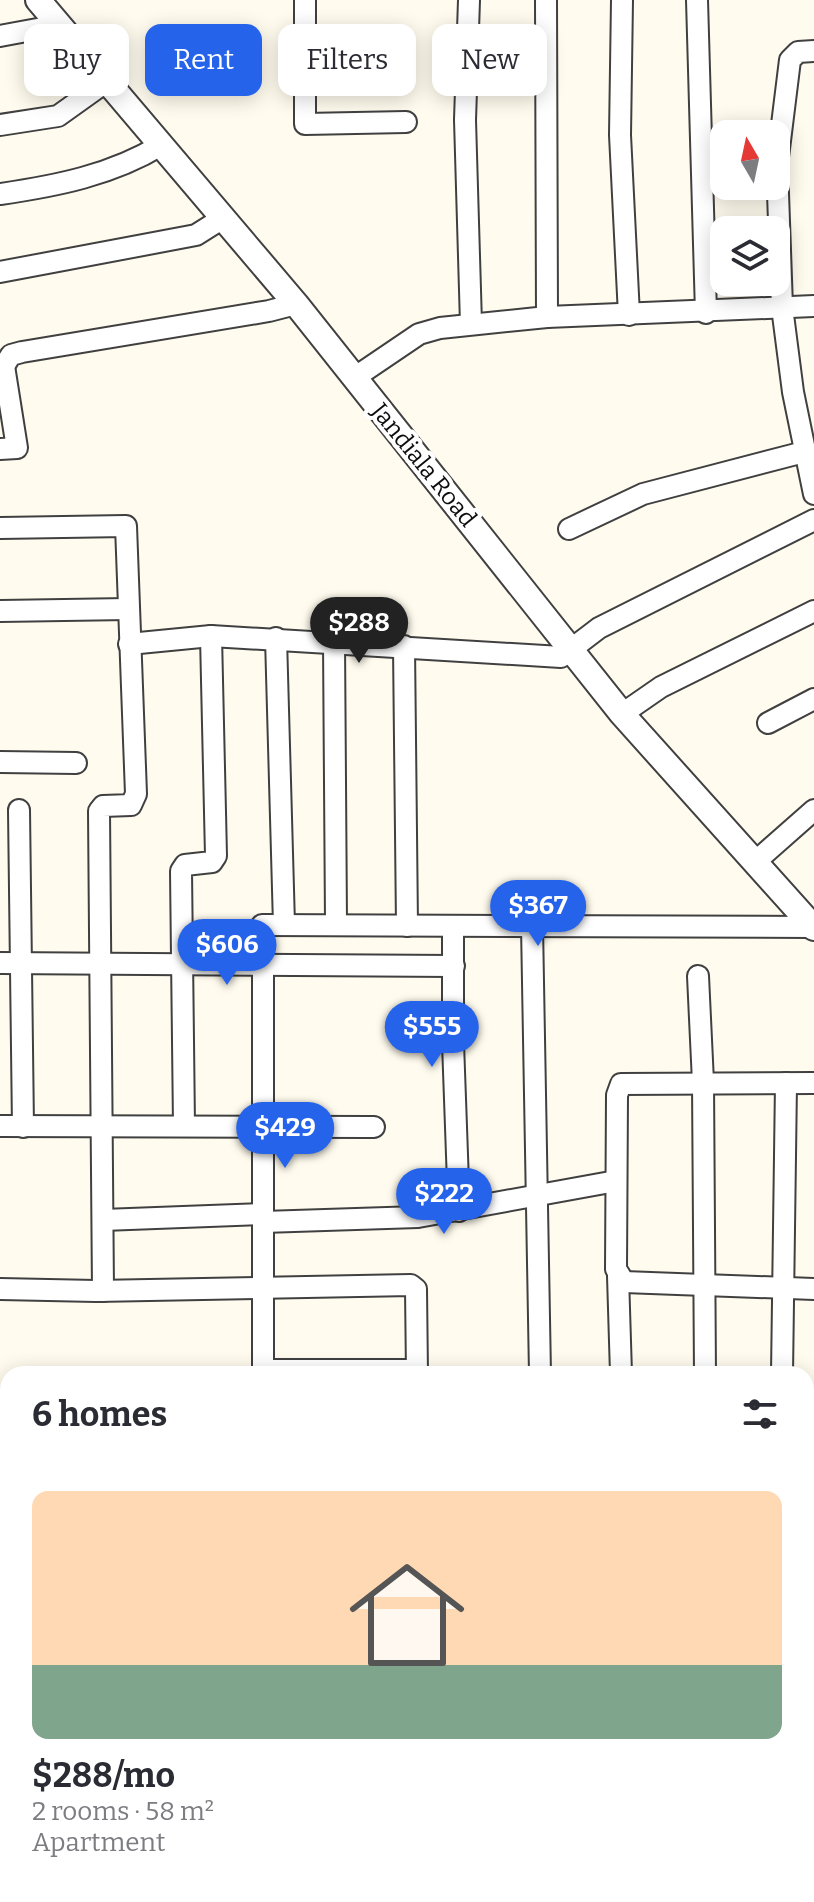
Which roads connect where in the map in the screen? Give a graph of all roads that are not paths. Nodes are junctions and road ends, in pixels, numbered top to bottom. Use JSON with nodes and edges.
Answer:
{"nodes":[{"id":1,"x":38,"y":0,"type":"edge"},
{"id":2,"x":305,"y":0,"type":"edge"},
{"id":3,"x":469,"y":0,"type":"edge"},
{"id":4,"x":546,"y":0,"type":"edge"},
{"id":5,"x":622,"y":0,"type":"edge"},
{"id":6,"x":697,"y":0,"type":"edge"},
{"id":7,"x":58,"y":24,"type":"edge"},
{"id":8,"x":24,"y":32,"type":"edge"},
{"id":9,"x":0,"y":36,"type":"edge"},
{"id":10,"x":814,"y":51,"type":"edge"},
{"id":11,"x":86,"y":96,"type":"edge"},
{"id":12,"x":120,"y":96,"type":"edge"},
{"id":13,"x":406,"y":122,"type":"dead end"},
{"id":14,"x":0,"y":125,"type":"edge"},
{"id":15,"x":161,"y":145,"type":"junction"},
{"id":16,"x":0,"y":194,"type":"edge"},
{"id":17,"x":223,"y":218,"type":"junction"},
{"id":18,"x":0,"y":272,"type":"edge"},
{"id":19,"x":296,"y":304,"type":"junction"},
{"id":20,"x":814,"y":306,"type":"edge"},
{"id":21,"x":782,"y":307,"type":"junction"},
{"id":22,"x":706,"y":313,"type":"junction"},
{"id":23,"x":629,"y":315,"type":"junction"},
{"id":24,"x":547,"y":317,"type":"junction"},
{"id":25,"x":471,"y":324,"type":"junction"},
{"id":26,"x":2,"y":366,"type":"edge"},
{"id":27,"x":354,"y":378,"type":"junction"},
{"id":28,"x":0,"y":449,"type":"edge"},
{"id":29,"x":804,"y":452,"type":"junction"},
{"id":30,"x":814,"y":494,"type":"edge"},
{"id":31,"x":814,"y":520,"type":"edge"},
{"id":32,"x":0,"y":528,"type":"edge"},
{"id":33,"x":569,"y":529,"type":"dead end"},
{"id":34,"x":128,"y":609,"type":"junction"},
{"id":35,"x":0,"y":611,"type":"edge"},
{"id":36,"x":814,"y":611,"type":"edge"},
{"id":37,"x":211,"y":636,"type":"junction"},
{"id":38,"x":276,"y":638,"type":"junction"},
{"id":39,"x":334,"y":641,"type":"junction"},
{"id":40,"x":129,"y":644,"type":"junction"},
{"id":41,"x":404,"y":646,"type":"junction"},
{"id":42,"x":572,"y":649,"type":"junction"},
{"id":43,"x":814,"y":699,"type":"edge"},
{"id":44,"x":622,"y":714,"type":"junction"},
{"id":45,"x":768,"y":723,"type":"dead end"},
{"id":46,"x":0,"y":762,"type":"edge"},
{"id":47,"x":76,"y":763,"type":"dead end"},
{"id":48,"x":19,"y":810,"type":"dead end"},
{"id":49,"x":814,"y":810,"type":"edge"},
{"id":50,"x":755,"y":862,"type":"junction"},
{"id":51,"x":336,"y":923,"type":"junction"},
{"id":52,"x":262,"y":925,"type":"dead end"},
{"id":53,"x":284,"y":925,"type":"junction"},
{"id":54,"x":407,"y":926,"type":"junction"},
{"id":55,"x":453,"y":926,"type":"junction"},
{"id":56,"x":532,"y":926,"type":"junction"},
{"id":57,"x":814,"y":928,"type":"edge"},
{"id":58,"x":10,"y":963,"type":"edge"},
{"id":59,"x":102,"y":964,"type":"junction"},
{"id":60,"x":181,"y":965,"type":"junction"},
{"id":61,"x":263,"y":966,"type":"junction"},
{"id":62,"x":454,"y":966,"type":"junction"},
{"id":63,"x":698,"y":976,"type":"dead end"},
{"id":64,"x":703,"y":1082,"type":"junction"},
{"id":65,"x":786,"y":1083,"type":"junction"},
{"id":66,"x":814,"y":1083,"type":"edge"},
{"id":67,"x":0,"y":1126,"type":"edge"},
{"id":68,"x":102,"y":1126,"type":"junction"},
{"id":69,"x":184,"y":1126,"type":"junction"},
{"id":70,"x":23,"y":1127,"type":"junction"},
{"id":71,"x":263,"y":1127,"type":"junction"},
{"id":72,"x":374,"y":1127,"type":"dead end"},
{"id":73,"x":616,"y":1181,"type":"junction"},
{"id":74,"x":537,"y":1196,"type":"junction"},
{"id":75,"x":459,"y":1211,"type":"junction"},
{"id":76,"x":263,"y":1218,"type":"junction"},
{"id":77,"x":103,"y":1220,"type":"junction"},
{"id":78,"x":618,"y":1276,"type":"junction"},
{"id":79,"x":262,"y":1287,"type":"junction"},
{"id":80,"x":704,"y":1287,"type":"junction"},
{"id":81,"x":783,"y":1288,"type":"junction"},
{"id":82,"x":0,"y":1289,"type":"edge"},
{"id":83,"x":814,"y":1289,"type":"edge"},
{"id":84,"x":103,"y":1291,"type":"junction"},
{"id":85,"x":263,"y":1366,"type":"edge"},
{"id":86,"x":417,"y":1366,"type":"edge"},
{"id":87,"x":540,"y":1366,"type":"edge"},
{"id":88,"x":621,"y":1366,"type":"edge"},
{"id":89,"x":705,"y":1366,"type":"edge"},
{"id":90,"x":782,"y":1366,"type":"edge"}],
"edges":[{"from":1,"to":7,"type":"street","name":"Jandiala Road"},
{"from":2,"to":13,"type":"street"},
{"from":3,"to":25,"type":"street"},
{"from":4,"to":24,"type":"street"},
{"from":5,"to":23,"type":"street"},
{"from":6,"to":22,"type":"street"},
{"from":8,"to":9,"type":"street"},
{"from":10,"to":21,"type":"street"},
{"from":11,"to":14,"type":"street"},
{"from":12,"to":15,"type":"street","name":"Jandiala Road"},
{"from":15,"to":16,"type":"street"},
{"from":15,"to":17,"type":"street","name":"Jandiala Road"},
{"from":17,"to":18,"type":"street"},
{"from":17,"to":19,"type":"street","name":"Jandiala Road"},
{"from":19,"to":26,"type":"street"},
{"from":19,"to":27,"type":"street","name":"Jandiala Road"},
{"from":20,"to":21,"type":"street"},
{"from":21,"to":22,"type":"street"},
{"from":21,"to":29,"type":"street"},
{"from":22,"to":23,"type":"street"},
{"from":23,"to":24,"type":"street"},
{"from":24,"to":25,"type":"street"},
{"from":25,"to":27,"type":"street"},
{"from":26,"to":28,"type":"street"},
{"from":27,"to":42,"type":"street","name":"Jandiala Road"},
{"from":29,"to":30,"type":"street"},
{"from":29,"to":33,"type":"street"},
{"from":31,"to":42,"type":"street"},
{"from":32,"to":34,"type":"street"},
{"from":34,"to":35,"type":"street"},
{"from":34,"to":40,"type":"street"},
{"from":36,"to":44,"type":"street"},
{"from":37,"to":38,"type":"street"},
{"from":37,"to":40,"type":"street"},
{"from":37,"to":60,"type":"street"},
{"from":38,"to":39,"type":"street"},
{"from":38,"to":53,"type":"street"},
{"from":39,"to":41,"type":"street"},
{"from":39,"to":51,"type":"street"},
{"from":40,"to":59,"type":"street"},
{"from":41,"to":42,"type":"street"},
{"from":41,"to":54,"type":"street"},
{"from":42,"to":44,"type":"street","name":"Jandiala Road"},
{"from":43,"to":45,"type":"street"},
{"from":44,"to":50,"type":"street","name":"Jandiala Road"},
{"from":46,"to":47,"type":"street"},
{"from":48,"to":58,"type":"street"},
{"from":49,"to":50,"type":"street"},
{"from":50,"to":57,"type":"street","name":"Jandiala Road"},
{"from":51,"to":53,"type":"street"},
{"from":51,"to":54,"type":"street"},
{"from":52,"to":53,"type":"street"},
{"from":54,"to":55,"type":"street"},
{"from":55,"to":56,"type":"street"},
{"from":55,"to":62,"type":"street"},
{"from":56,"to":57,"type":"street"},
{"from":56,"to":74,"type":"street"},
{"from":58,"to":59,"type":"street"},
{"from":58,"to":70,"type":"street"},
{"from":59,"to":60,"type":"street"},
{"from":59,"to":68,"type":"street"},
{"from":60,"to":61,"type":"street"},
{"from":60,"to":69,"type":"street"},
{"from":61,"to":62,"type":"street"},
{"from":61,"to":71,"type":"street"},
{"from":62,"to":75,"type":"street"},
{"from":63,"to":64,"type":"street"},
{"from":64,"to":65,"type":"street"},
{"from":64,"to":73,"type":"street"},
{"from":64,"to":80,"type":"street"},
{"from":65,"to":66,"type":"street"},
{"from":65,"to":81,"type":"street"},
{"from":67,"to":70,"type":"street"},
{"from":68,"to":69,"type":"street"},
{"from":68,"to":70,"type":"street"},
{"from":68,"to":77,"type":"street"},
{"from":69,"to":71,"type":"street"},
{"from":71,"to":72,"type":"street"},
{"from":71,"to":76,"type":"street"},
{"from":73,"to":74,"type":"street"},
{"from":73,"to":78,"type":"street"},
{"from":74,"to":75,"type":"street"},
{"from":74,"to":87,"type":"street"},
{"from":75,"to":76,"type":"street"},
{"from":76,"to":77,"type":"street"},
{"from":76,"to":79,"type":"street"},
{"from":77,"to":84,"type":"street"},
{"from":78,"to":80,"type":"street"},
{"from":78,"to":88,"type":"street"},
{"from":79,"to":84,"type":"street"},
{"from":79,"to":85,"type":"street"},
{"from":79,"to":86,"type":"street"},
{"from":80,"to":81,"type":"street"},
{"from":80,"to":89,"type":"street"},
{"from":81,"to":83,"type":"street"},
{"from":81,"to":90,"type":"street"},
{"from":82,"to":84,"type":"street"}]}
